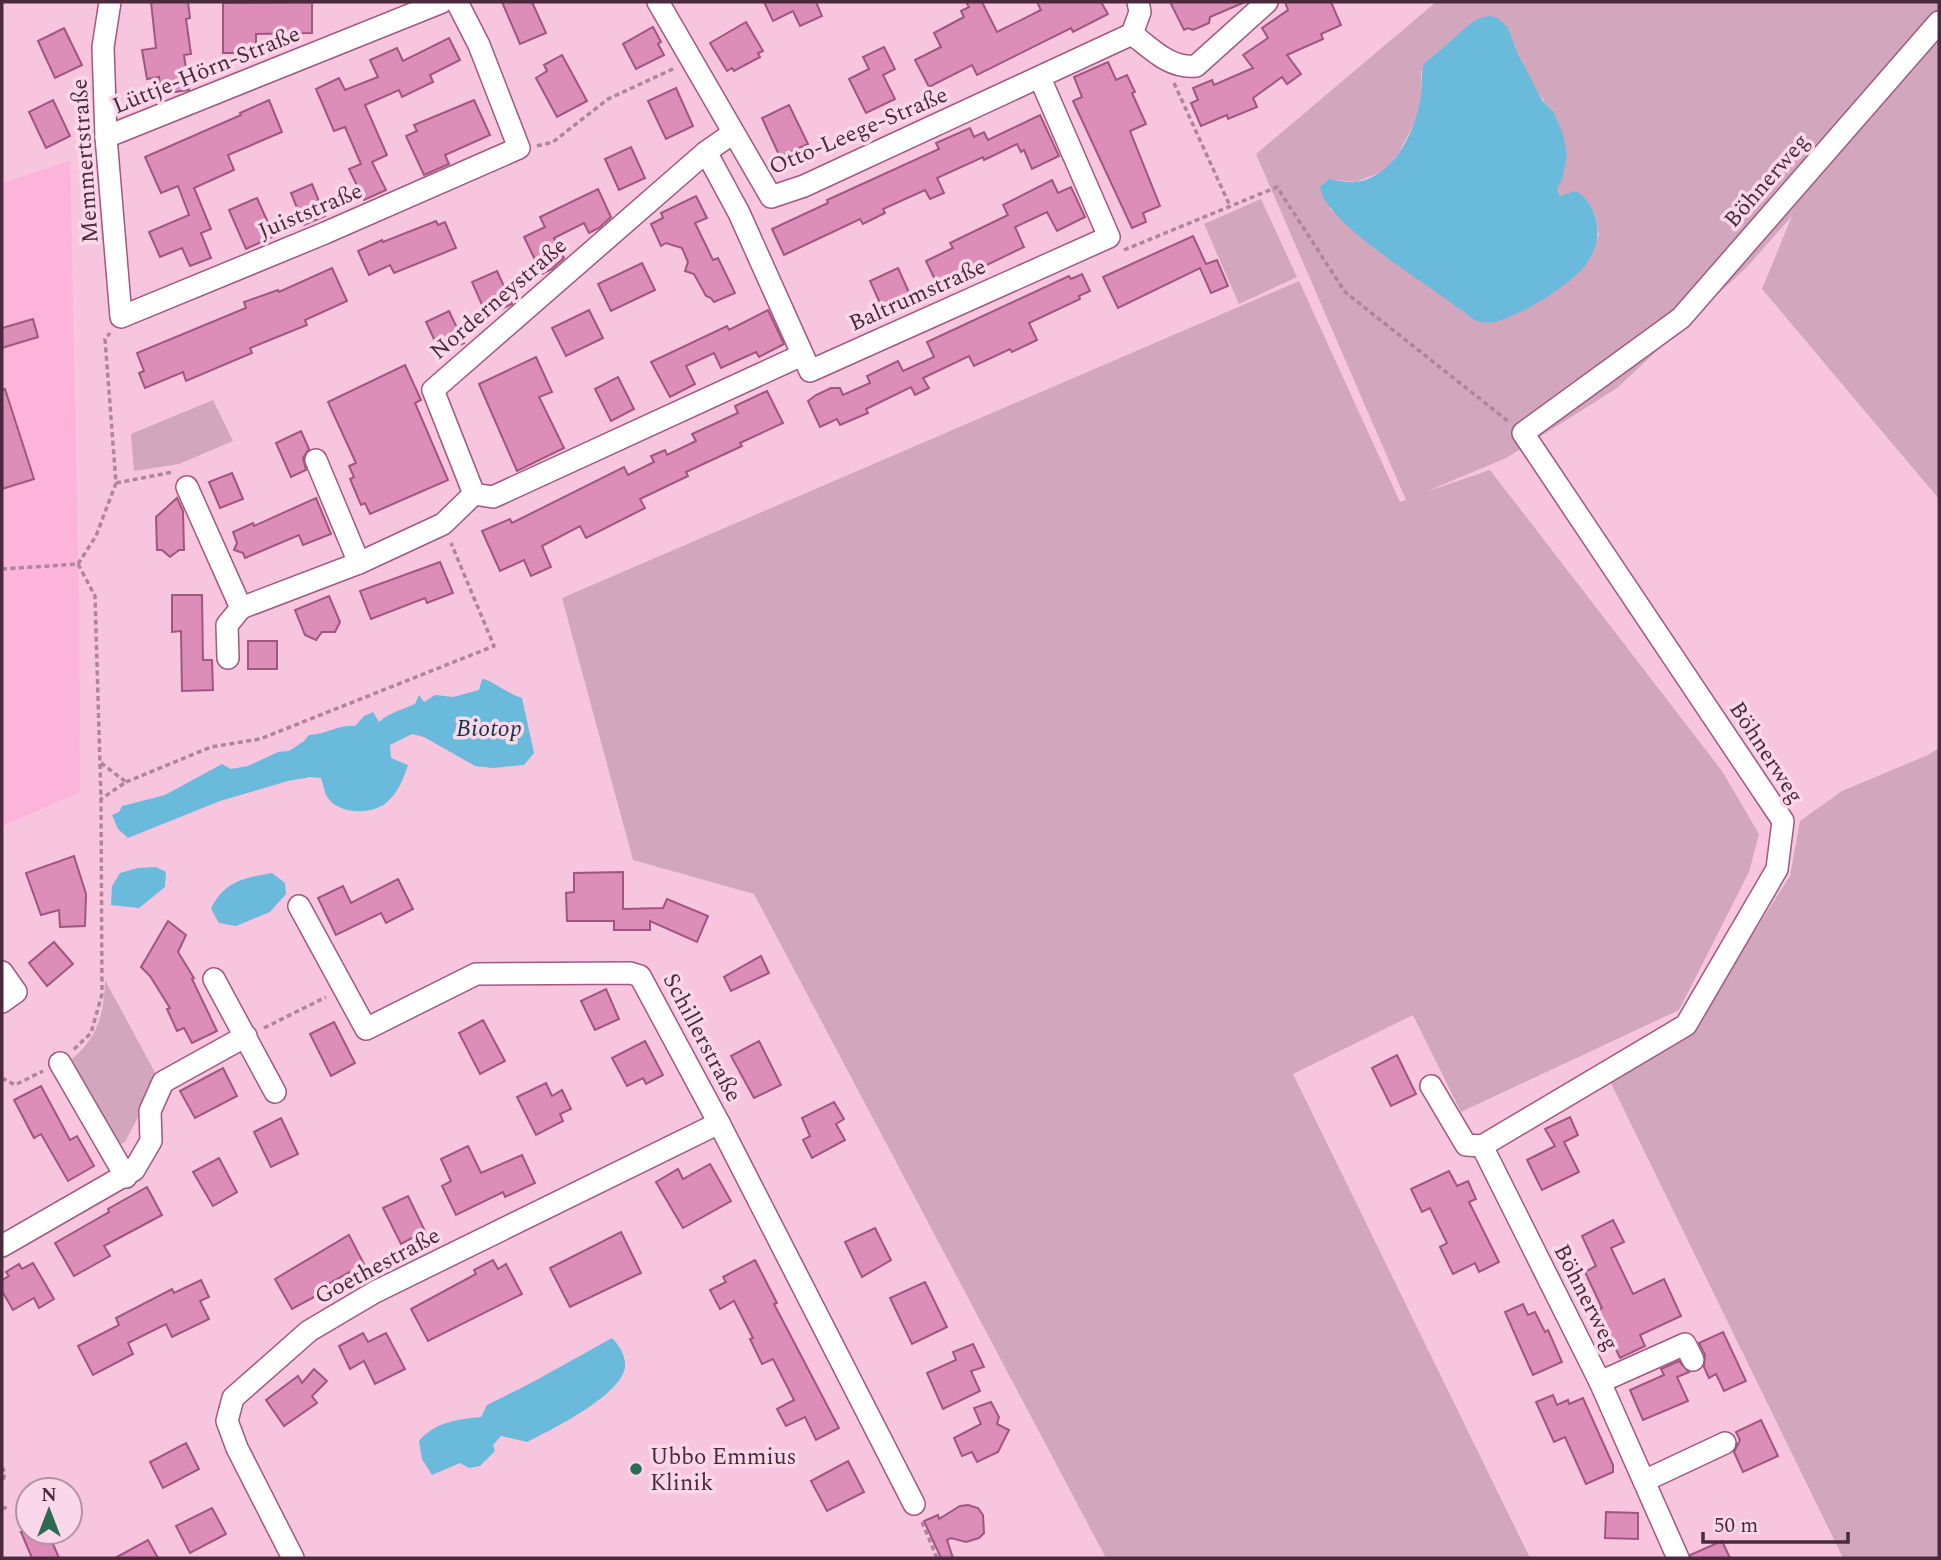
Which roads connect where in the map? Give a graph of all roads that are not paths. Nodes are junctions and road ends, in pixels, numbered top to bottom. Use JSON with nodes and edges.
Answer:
{"nodes":[{"id":1,"x":110,"y":2,"type":"edge"},
{"id":2,"x":442,"y":2,"type":"edge"},
{"id":3,"x":457,"y":2,"type":"edge"},
{"id":4,"x":658,"y":2,"type":"edge"},
{"id":5,"x":1138,"y":2,"type":"edge"},
{"id":6,"x":1267,"y":2,"type":"edge"},
{"id":7,"x":1939,"y":22,"type":"edge"},
{"id":8,"x":1132,"y":34,"type":"junction"},
{"id":9,"x":1040,"y":78,"type":"junction"},
{"id":10,"x":733,"y":133,"type":"junction"},
{"id":11,"x":106,"y":137,"type":"junction"},
{"id":12,"x":706,"y":152,"type":"junction"},
{"id":13,"x":771,"y":197,"type":"junction"},
{"id":14,"x":739,"y":213,"type":"junction"},
{"id":15,"x":121,"y":317,"type":"joint"},
{"id":16,"x":802,"y":355,"type":"junction"},
{"id":17,"x":316,"y":460,"type":"dead end"},
{"id":18,"x":187,"y":487,"type":"road end"},
{"id":19,"x":474,"y":494,"type":"junction"},
{"id":20,"x":359,"y":563,"type":"junction"},
{"id":21,"x":241,"y":608,"type":"junction"},
{"id":22,"x":228,"y":659,"type":"dead end"},
{"id":23,"x":299,"y":906,"type":"dead end"},
{"id":24,"x":2,"y":972,"type":"edge"},
{"id":25,"x":214,"y":979,"type":"dead end"},
{"id":26,"x":2,"y":1002,"type":"edge"},
{"id":27,"x":246,"y":1036,"type":"junction"},
{"id":28,"x":60,"y":1063,"type":"road end"},
{"id":29,"x":1431,"y":1086,"type":"dead end"},
{"id":30,"x":275,"y":1092,"type":"dead end"},
{"id":31,"x":719,"y":1123,"type":"junction"},
{"id":32,"x":1482,"y":1146,"type":"junction"},
{"id":33,"x":125,"y":1177,"type":"junction"},
{"id":34,"x":2,"y":1247,"type":"edge"},
{"id":35,"x":1693,"y":1360,"type":"dead end"},
{"id":36,"x":1600,"y":1382,"type":"junction"},
{"id":37,"x":1725,"y":1443,"type":"dead end"},
{"id":38,"x":1644,"y":1480,"type":"junction"},
{"id":39,"x":914,"y":1504,"type":"road end"},
{"id":40,"x":293,"y":1558,"type":"edge"},
{"id":41,"x":1678,"y":1558,"type":"edge"}],
"edges":[{"from":1,"to":11,"type":"street","name":"Memmertstraße"},
{"from":2,"to":11,"type":"street","name":"Lüttje-Hörn-Straße"},
{"from":3,"to":15,"type":"street","name":"Juiststraße"},
{"from":4,"to":10,"type":"street","name":"Otto-Leege-Straße"},
{"from":5,"to":8,"type":"street"},
{"from":6,"to":8,"type":"street"},
{"from":7,"to":32,"type":"street","name":"Böhnerweg"},
{"from":8,"to":9,"type":"street","name":"Otto-Leege-Straße"},
{"from":9,"to":13,"type":"street","name":"Otto-Leege-Straße"},
{"from":9,"to":16,"type":"street","name":"Baltrumstraße"},
{"from":10,"to":12,"type":"street","name":"Norderneystraße"},
{"from":10,"to":13,"type":"street","name":"Otto-Leege-Straße"},
{"from":11,"to":15,"type":"street","name":"Memmertstraße"},
{"from":12,"to":14,"type":"street"},
{"from":12,"to":19,"type":"street","name":"Norderneystraße"},
{"from":13,"to":14,"type":"street"},
{"from":14,"to":16,"type":"street"},
{"from":16,"to":19,"type":"street"},
{"from":17,"to":20,"type":"street"},
{"from":18,"to":21,"type":"street"},
{"from":19,"to":20,"type":"street"},
{"from":20,"to":21,"type":"street"},
{"from":21,"to":22,"type":"street"},
{"from":23,"to":31,"type":"street","name":"Schillerstraße"},
{"from":24,"to":26,"type":"street"},
{"from":25,"to":27,"type":"street"},
{"from":27,"to":30,"type":"street"},
{"from":27,"to":33,"type":"street"},
{"from":28,"to":33,"type":"street"},
{"from":29,"to":32,"type":"street"},
{"from":31,"to":39,"type":"street","name":"Schillerstraße"},
{"from":31,"to":40,"type":"street","name":"Goethestraße"},
{"from":32,"to":36,"type":"street","name":"Böhnerweg"},
{"from":33,"to":34,"type":"street"},
{"from":35,"to":36,"type":"street"},
{"from":36,"to":38,"type":"street","name":"Böhnerweg"},
{"from":37,"to":38,"type":"street"},
{"from":38,"to":41,"type":"street","name":"Böhnerweg"}]}
